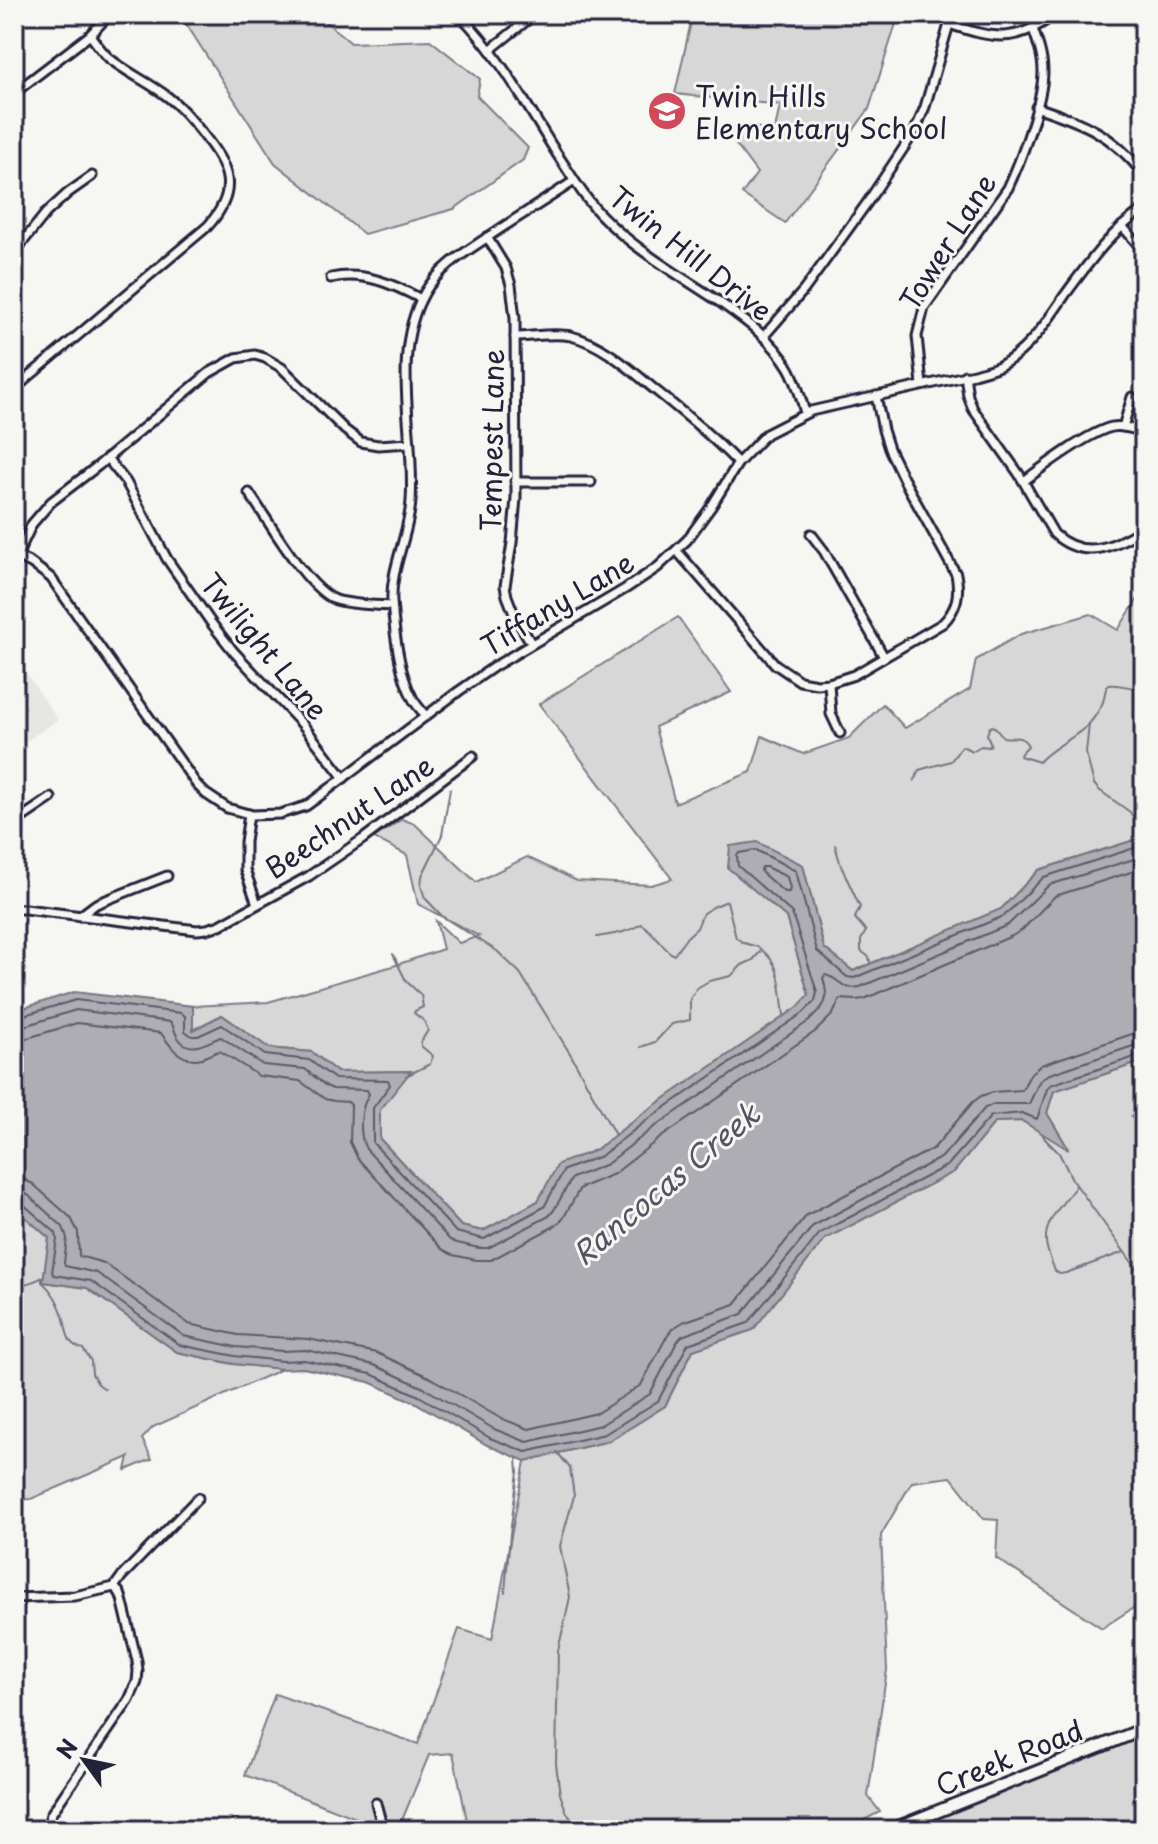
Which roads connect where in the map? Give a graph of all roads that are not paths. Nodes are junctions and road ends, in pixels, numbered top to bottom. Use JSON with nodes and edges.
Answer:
{"nodes":[{"id":1,"x":110,"y":14,"type":"edge"},
{"id":2,"x":459,"y":14,"type":"edge"},
{"id":3,"x":535,"y":14,"type":"edge"},
{"id":4,"x":952,"y":14,"type":"edge"},
{"id":5,"x":1055,"y":14,"type":"edge"},
{"id":6,"x":949,"y":24,"type":"junction"},
{"id":7,"x":1033,"y":29,"type":"junction"},
{"id":8,"x":90,"y":35,"type":"junction"},
{"id":9,"x":490,"y":50,"type":"junction"},
{"id":10,"x":14,"y":93,"type":"edge"},
{"id":11,"x":1036,"y":107,"type":"junction"},
{"id":12,"x":1144,"y":175,"type":"edge"},
{"id":13,"x":92,"y":176,"type":"dead end"},
{"id":14,"x":574,"y":181,"type":"junction"},
{"id":15,"x":1144,"y":209,"type":"edge"},
{"id":16,"x":1122,"y":226,"type":"junction"},
{"id":17,"x":487,"y":237,"type":"junction"},
{"id":18,"x":1144,"y":251,"type":"edge"},
{"id":19,"x":14,"y":253,"type":"edge"},
{"id":20,"x":331,"y":278,"type":"dead end"},
{"id":21,"x":421,"y":299,"type":"junction"},
{"id":22,"x":764,"y":336,"type":"junction"},
{"id":23,"x":515,"y":337,"type":"junction"},
{"id":24,"x":14,"y":369,"type":"edge"},
{"id":25,"x":965,"y":375,"type":"junction"},
{"id":26,"x":24,"y":381,"type":"junction"},
{"id":27,"x":922,"y":385,"type":"junction"},
{"id":28,"x":14,"y":389,"type":"edge"},
{"id":29,"x":876,"y":396,"type":"junction"},
{"id":30,"x":1132,"y":397,"type":"dead end"},
{"id":31,"x":805,"y":413,"type":"junction"},
{"id":32,"x":1123,"y":427,"type":"junction"},
{"id":33,"x":1144,"y":432,"type":"edge"},
{"id":34,"x":409,"y":443,"type":"junction"},
{"id":35,"x":107,"y":458,"type":"junction"},
{"id":36,"x":738,"y":463,"type":"junction"},
{"id":37,"x":1024,"y":481,"type":"junction"},
{"id":38,"x":515,"y":482,"type":"junction"},
{"id":39,"x":591,"y":482,"type":"dead end"},
{"id":40,"x":249,"y":493,"type":"dead end"},
{"id":41,"x":1144,"y":528,"type":"edge"},
{"id":42,"x":811,"y":534,"type":"dead end"},
{"id":43,"x":677,"y":551,"type":"junction"},
{"id":44,"x":16,"y":556,"type":"edge"},
{"id":45,"x":392,"y":606,"type":"junction"},
{"id":46,"x":531,"y":643,"type":"junction"},
{"id":47,"x":884,"y":657,"type":"junction"},
{"id":48,"x":829,"y":683,"type":"junction"},
{"id":49,"x":426,"y":716,"type":"junction"},
{"id":50,"x":840,"y":733,"type":"dead end"},
{"id":51,"x":473,"y":756,"type":"dead end"},
{"id":52,"x":344,"y":778,"type":"junction"},
{"id":53,"x":51,"y":798,"type":"dead end"},
{"id":54,"x":249,"y":814,"type":"junction"},
{"id":55,"x":14,"y":823,"type":"edge"},
{"id":56,"x":167,"y":876,"type":"dead end"},
{"id":57,"x":257,"y":904,"type":"junction"},
{"id":58,"x":14,"y":909,"type":"edge"},
{"id":59,"x":80,"y":916,"type":"junction"},
{"id":60,"x":198,"y":1498,"type":"dead end"},
{"id":61,"x":114,"y":1587,"type":"junction"},
{"id":62,"x":14,"y":1598,"type":"edge"},
{"id":63,"x":1144,"y":1729,"type":"edge"},
{"id":64,"x":376,"y":1803,"type":"dead end"},
{"id":65,"x":47,"y":1830,"type":"edge"},
{"id":66,"x":378,"y":1830,"type":"edge"},
{"id":67,"x":891,"y":1830,"type":"edge"}],
"edges":[{"from":1,"to":8,"type":"street"},
{"from":2,"to":9,"type":"street","name":"Twin Hill Drive"},
{"from":3,"to":9,"type":"street"},
{"from":4,"to":6,"type":"street"},
{"from":5,"to":7,"type":"street"},
{"from":6,"to":7,"type":"street"},
{"from":6,"to":22,"type":"street"},
{"from":7,"to":11,"type":"street","name":"Tower Lane"},
{"from":8,"to":10,"type":"street"},
{"from":8,"to":26,"type":"street"},
{"from":9,"to":14,"type":"street","name":"Twin Hill Drive"},
{"from":11,"to":12,"type":"street"},
{"from":11,"to":27,"type":"street","name":"Tower Lane"},
{"from":13,"to":19,"type":"street"},
{"from":14,"to":17,"type":"street"},
{"from":14,"to":22,"type":"street","name":"Twin Hill Drive"},
{"from":15,"to":16,"type":"street","name":"Tiffany Lane"},
{"from":16,"to":18,"type":"street"},
{"from":16,"to":25,"type":"street","name":"Tiffany Lane"},
{"from":17,"to":21,"type":"street"},
{"from":17,"to":23,"type":"street","name":"Tempest Lane"},
{"from":20,"to":21,"type":"street"},
{"from":21,"to":34,"type":"street"},
{"from":22,"to":31,"type":"street","name":"Twin Hill Drive"},
{"from":23,"to":36,"type":"street"},
{"from":23,"to":38,"type":"street","name":"Tempest Lane"},
{"from":24,"to":26,"type":"street"},
{"from":25,"to":27,"type":"street","name":"Tiffany Lane"},
{"from":25,"to":37,"type":"street"},
{"from":26,"to":28,"type":"street"},
{"from":27,"to":29,"type":"street","name":"Tiffany Lane"},
{"from":29,"to":31,"type":"street","name":"Tiffany Lane"},
{"from":29,"to":47,"type":"street"},
{"from":30,"to":32,"type":"street"},
{"from":31,"to":36,"type":"street","name":"Tiffany Lane"},
{"from":32,"to":33,"type":"street"},
{"from":32,"to":37,"type":"street"},
{"from":34,"to":35,"type":"street"},
{"from":34,"to":45,"type":"street"},
{"from":35,"to":44,"type":"street"},
{"from":35,"to":52,"type":"street","name":"Twilight Lane"},
{"from":36,"to":43,"type":"street","name":"Tiffany Lane"},
{"from":37,"to":41,"type":"street"},
{"from":38,"to":39,"type":"street"},
{"from":38,"to":46,"type":"street","name":"Tempest Lane"},
{"from":40,"to":45,"type":"street"},
{"from":42,"to":47,"type":"street"},
{"from":43,"to":46,"type":"street","name":"Tiffany Lane"},
{"from":43,"to":48,"type":"street"},
{"from":44,"to":54,"type":"street","name":"Tiffany Lane"},
{"from":45,"to":49,"type":"street"},
{"from":46,"to":49,"type":"street","name":"Tiffany Lane"},
{"from":47,"to":48,"type":"street"},
{"from":48,"to":50,"type":"street"},
{"from":49,"to":52,"type":"street","name":"Tiffany Lane"},
{"from":51,"to":57,"type":"street","name":"Beechnut Lane"},
{"from":52,"to":54,"type":"street","name":"Tiffany Lane"},
{"from":53,"to":55,"type":"street"},
{"from":54,"to":57,"type":"street"},
{"from":56,"to":59,"type":"street"},
{"from":57,"to":59,"type":"street","name":"Beechnut Lane"},
{"from":58,"to":59,"type":"street","name":"Beechnut Lane"},
{"from":60,"to":61,"type":"street"},
{"from":61,"to":62,"type":"street"},
{"from":61,"to":65,"type":"street"},
{"from":63,"to":67,"type":"main road","name":"Creek Road"},
{"from":64,"to":66,"type":"street"}]}
